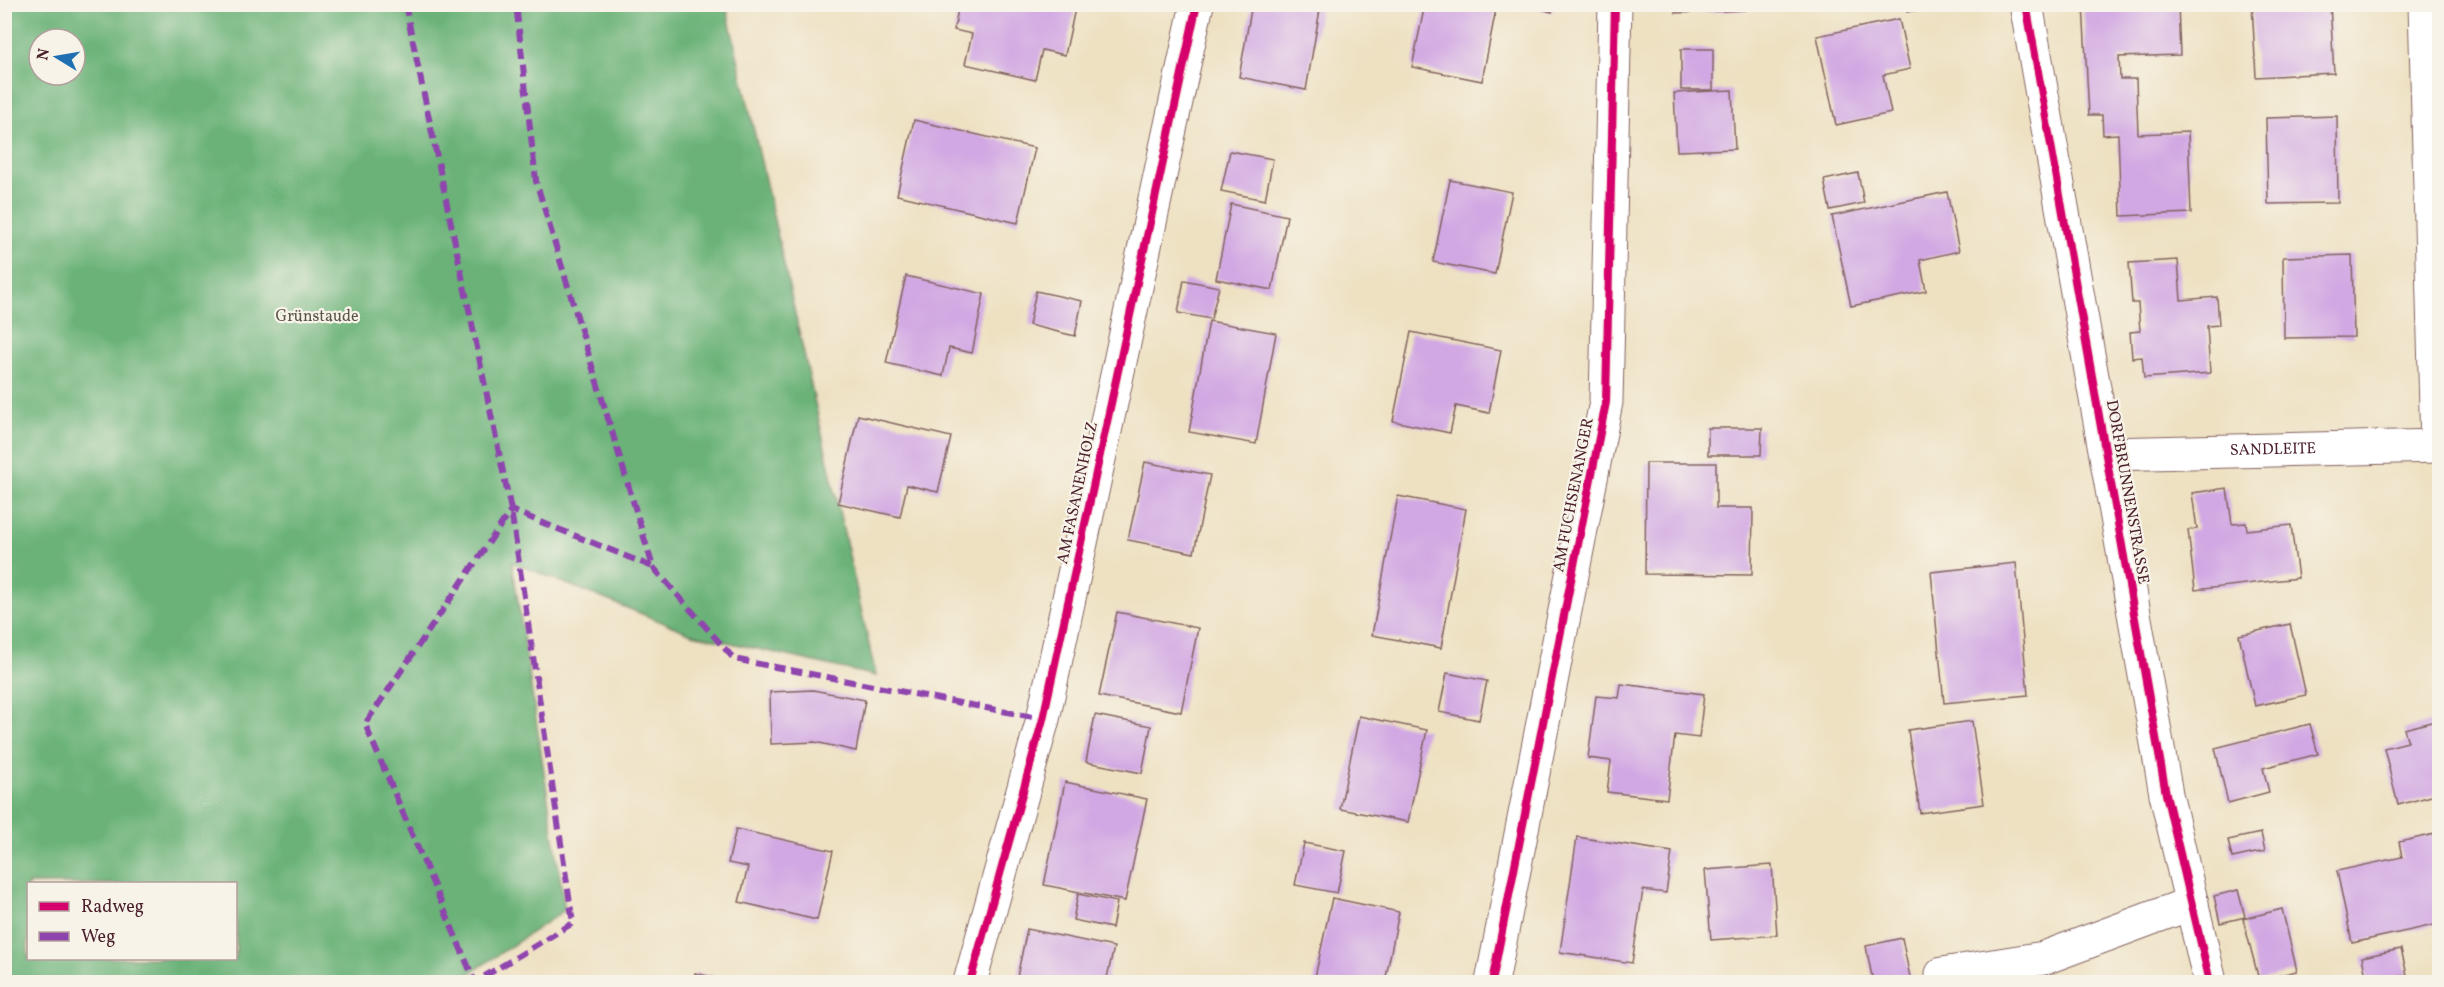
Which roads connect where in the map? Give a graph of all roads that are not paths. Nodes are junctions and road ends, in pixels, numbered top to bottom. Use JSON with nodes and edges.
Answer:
{"nodes":[{"id":1,"x":1197,"y":4,"type":"edge"},
{"id":2,"x":1616,"y":4,"type":"edge"},
{"id":3,"x":2026,"y":4,"type":"edge"},
{"id":4,"x":2426,"y":4,"type":"edge"},
{"id":5,"x":2438,"y":446,"type":"edge"},
{"id":6,"x":2107,"y":454,"type":"junction"},
{"id":7,"x":2192,"y":903,"type":"junction"},
{"id":8,"x":1942,"y":974,"type":"dead end"},
{"id":9,"x":970,"y":982,"type":"edge"},
{"id":10,"x":1492,"y":982,"type":"edge"},
{"id":11,"x":2210,"y":982,"type":"edge"}],
"edges":[{"from":1,"to":9,"type":"street","name":"AM FASANENHOLZ"},
{"from":2,"to":10,"type":"street","name":"AM FUCHSENANGER"},
{"from":3,"to":6,"type":"street","name":"DORFBRUNNENSTRASSE"},
{"from":4,"to":5,"type":"street"},
{"from":5,"to":6,"type":"street","name":"SANDLEITE"},
{"from":6,"to":7,"type":"street","name":"DORFBRUNNENSTRASSE"},
{"from":7,"to":8,"type":"street"},
{"from":7,"to":11,"type":"street","name":"DORFBRUNNENSTRASSE"}]}
